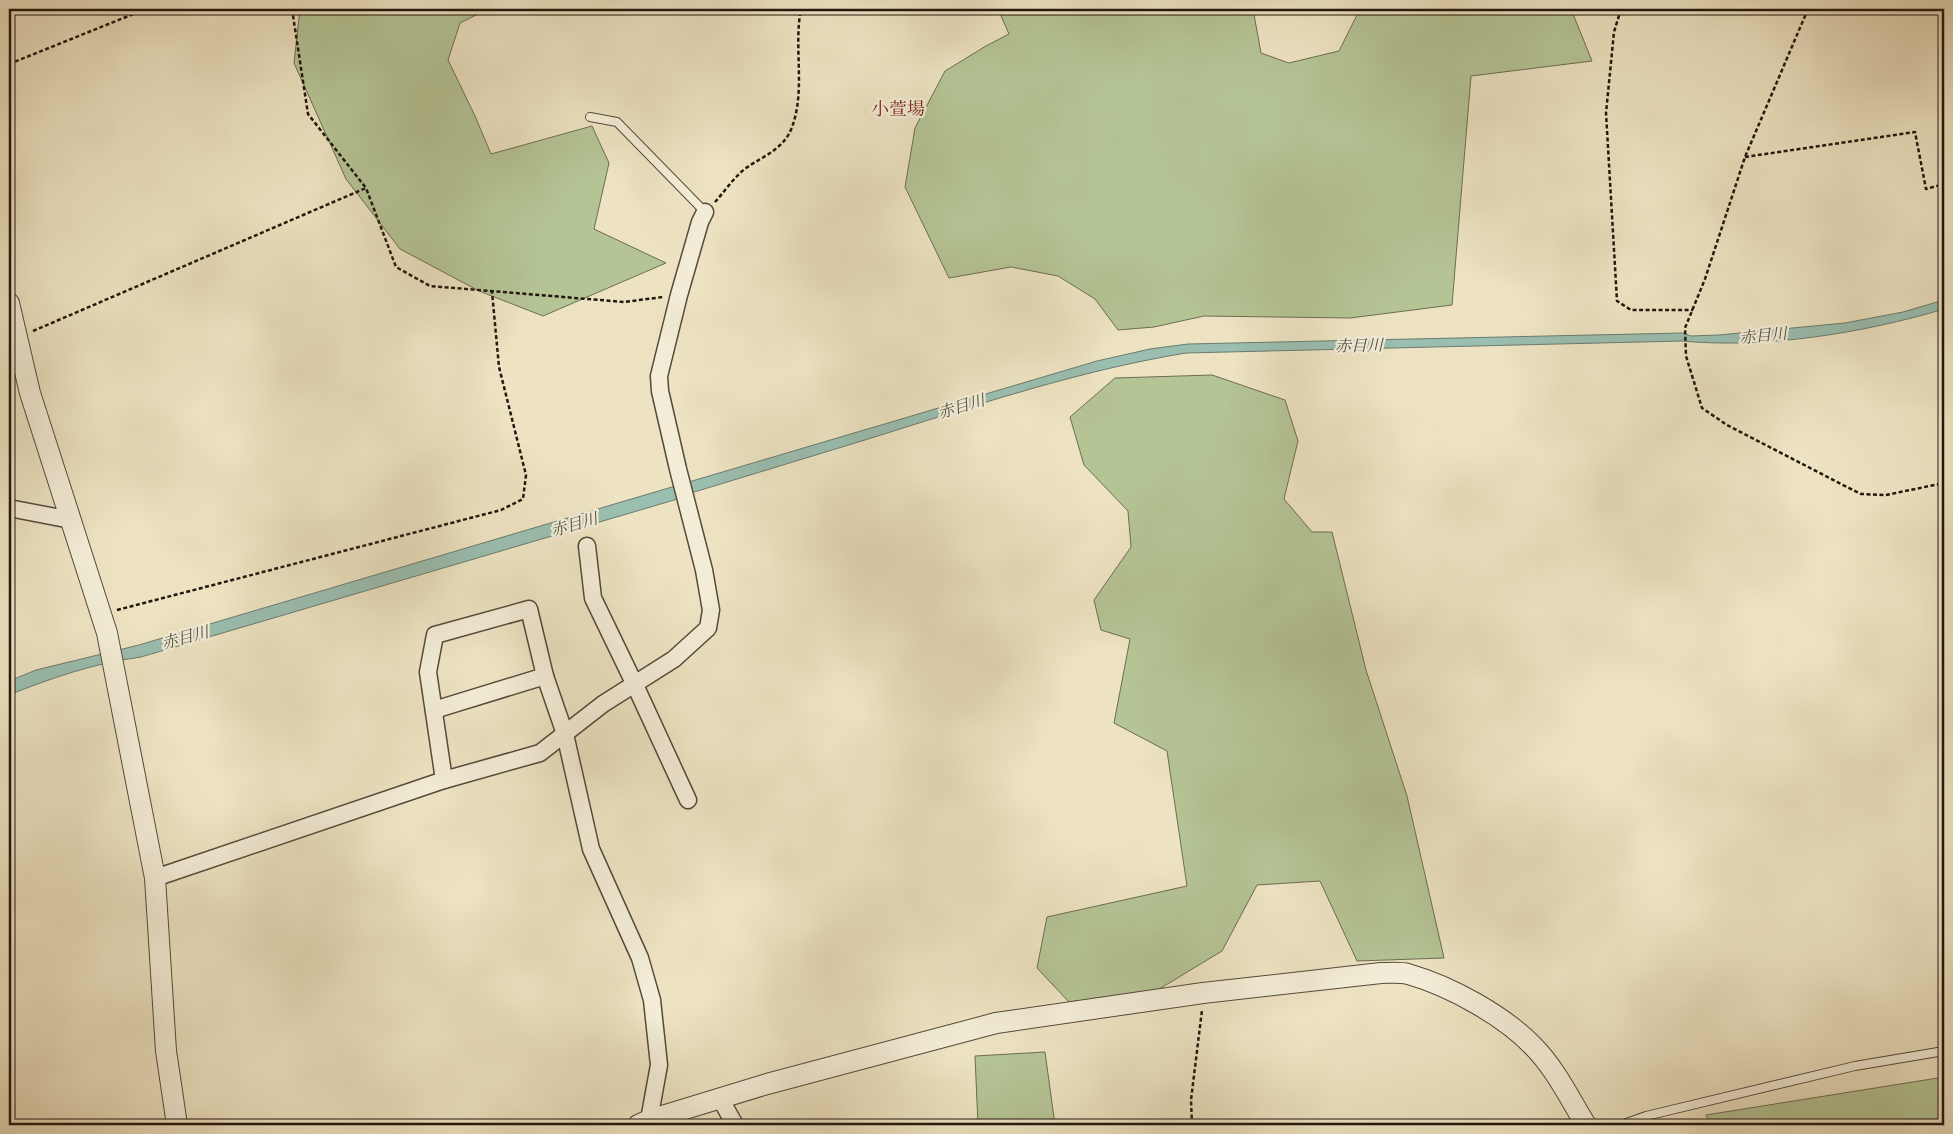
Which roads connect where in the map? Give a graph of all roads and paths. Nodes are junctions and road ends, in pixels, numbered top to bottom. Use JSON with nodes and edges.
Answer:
{"nodes":[{"id":1,"x":146,"y":9,"type":"edge"},
{"id":2,"x":292,"y":9,"type":"edge"},
{"id":3,"x":801,"y":9,"type":"edge"},
{"id":4,"x":1621,"y":9,"type":"edge"},
{"id":5,"x":1808,"y":9,"type":"edge"},
{"id":6,"x":9,"y":64,"type":"edge"},
{"id":7,"x":590,"y":117,"type":"dead end"},
{"id":8,"x":1745,"y":157,"type":"junction"},
{"id":9,"x":1944,"y":184,"type":"edge"},
{"id":10,"x":366,"y":188,"type":"junction"},
{"id":11,"x":705,"y":212,"type":"junction"},
{"id":12,"x":492,"y":291,"type":"junction"},
{"id":13,"x":679,"y":295,"type":"junction"},
{"id":14,"x":9,"y":303,"type":"edge"},
{"id":15,"x":1693,"y":310,"type":"junction"},
{"id":16,"x":18,"y":337,"type":"junction"},
{"id":17,"x":1944,"y":483,"type":"edge"},
{"id":18,"x":9,"y":508,"type":"edge"},
{"id":19,"x":71,"y":520,"type":"junction"},
{"id":20,"x":587,"y":546,"type":"dead end"},
{"id":21,"x":104,"y":624,"type":"junction"},
{"id":22,"x":545,"y":676,"type":"junction"},
{"id":23,"x":635,"y":684,"type":"junction"},
{"id":24,"x":434,"y":710,"type":"junction"},
{"id":25,"x":565,"y":734,"type":"junction"},
{"id":26,"x":444,"y":780,"type":"junction"},
{"id":27,"x":688,"y":800,"type":"dead end"},
{"id":28,"x":155,"y":878,"type":"junction"},
{"id":29,"x":1204,"y":993,"type":"junction"},
{"id":30,"x":1944,"y":1051,"type":"edge"},
{"id":31,"x":720,"y":1098,"type":"junction"},
{"id":32,"x":644,"y":1123,"type":"edge"},
{"id":33,"x":177,"y":1125,"type":"edge"},
{"id":34,"x":735,"y":1125,"type":"edge"},
{"id":35,"x":1192,"y":1125,"type":"edge"},
{"id":36,"x":1586,"y":1125,"type":"edge"},
{"id":37,"x":1621,"y":1125,"type":"edge"}],
"edges":[{"from":1,"to":6,"type":"path"},
{"from":2,"to":10,"type":"path"},
{"from":3,"to":11,"type":"path"},
{"from":4,"to":15,"type":"path"},
{"from":5,"to":8,"type":"path"},
{"from":7,"to":11,"type":"lane"},
{"from":8,"to":9,"type":"path"},
{"from":8,"to":15,"type":"path"},
{"from":10,"to":12,"type":"path"},
{"from":10,"to":16,"type":"path"},
{"from":11,"to":13,"type":"street"},
{"from":12,"to":13,"type":"path"},
{"from":12,"to":21,"type":"path"},
{"from":13,"to":23,"type":"street"},
{"from":14,"to":16,"type":"street"},
{"from":15,"to":17,"type":"path"},
{"from":16,"to":19,"type":"street"},
{"from":18,"to":19,"type":"street"},
{"from":19,"to":21,"type":"street"},
{"from":20,"to":23,"type":"street"},
{"from":21,"to":28,"type":"street"},
{"from":22,"to":24,"type":"street"},
{"from":22,"to":24,"type":"street"},
{"from":22,"to":25,"type":"street"},
{"from":23,"to":25,"type":"street"},
{"from":23,"to":27,"type":"street"},
{"from":24,"to":26,"type":"street"},
{"from":25,"to":26,"type":"street"},
{"from":25,"to":32,"type":"street"},
{"from":26,"to":28,"type":"street"},
{"from":28,"to":33,"type":"street"},
{"from":29,"to":31,"type":"street"},
{"from":29,"to":35,"type":"path"},
{"from":29,"to":36,"type":"street"},
{"from":30,"to":37,"type":"lane"},
{"from":31,"to":32,"type":"street"},
{"from":31,"to":34,"type":"street"}]}
